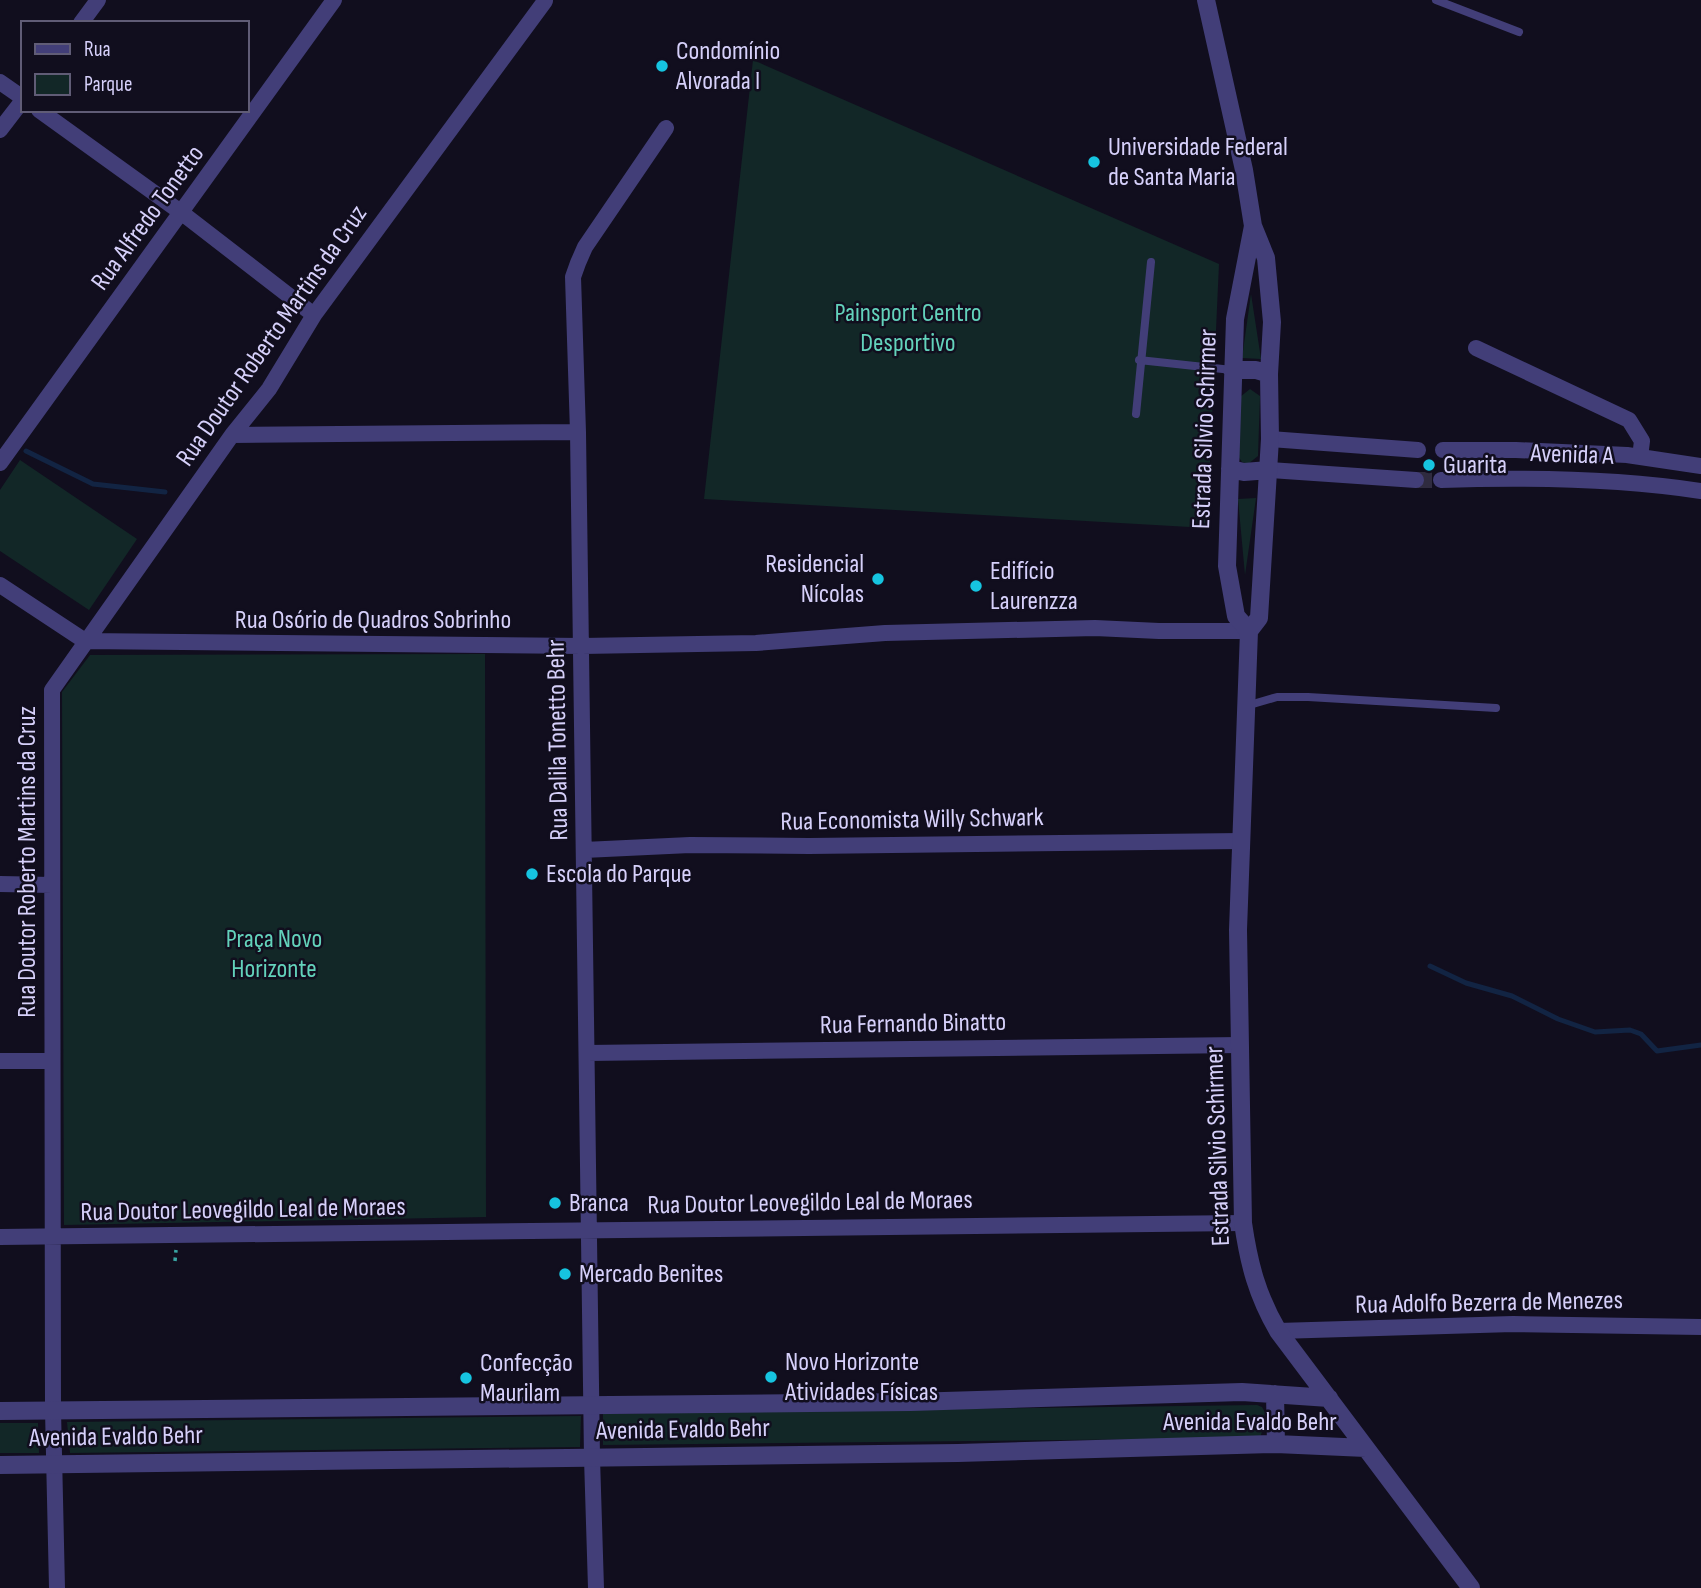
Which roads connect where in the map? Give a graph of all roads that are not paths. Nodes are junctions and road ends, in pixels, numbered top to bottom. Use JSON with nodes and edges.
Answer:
{"nodes":[{"id":1,"x":98,"y":0,"type":"edge"},
{"id":2,"x":334,"y":0,"type":"edge"},
{"id":3,"x":1206,"y":0,"type":"edge"},
{"id":4,"x":1436,"y":0,"type":"edge"},
{"id":5,"x":545,"y":1,"type":"edge"},
{"id":6,"x":82,"y":21,"type":"edge"},
{"id":7,"x":1518,"y":32,"type":"dead end"},
{"id":8,"x":0,"y":82,"type":"edge"},
{"id":9,"x":21,"y":98,"type":"edge"},
{"id":10,"x":21,"y":102,"type":"edge"},
{"id":11,"x":42,"y":112,"type":"edge"},
{"id":12,"x":666,"y":128,"type":"dead end"},
{"id":13,"x":0,"y":130,"type":"edge"},
{"id":14,"x":181,"y":213,"type":"junction"},
{"id":15,"x":1253,"y":226,"type":"junction"},
{"id":16,"x":1151,"y":262,"type":"dead end"},
{"id":17,"x":314,"y":315,"type":"junction"},
{"id":18,"x":1476,"y":348,"type":"dead end"},
{"id":19,"x":1139,"y":360,"type":"junction"},
{"id":20,"x":1232,"y":370,"type":"junction"},
{"id":21,"x":1269,"y":374,"type":"junction"},
{"id":22,"x":1136,"y":414,"type":"dead end"},
{"id":23,"x":578,"y":432,"type":"junction"},
{"id":24,"x":232,"y":435,"type":"junction"},
{"id":25,"x":1270,"y":439,"type":"junction"},
{"id":26,"x":1374,"y":446,"type":"junction"},
{"id":27,"x":1418,"y":450,"type":"dead end"},
{"id":28,"x":1443,"y":450,"type":"dead end"},
{"id":29,"x":1466,"y":450,"type":"junction"},
{"id":30,"x":1640,"y":457,"type":"junction"},
{"id":31,"x":0,"y":463,"type":"edge"},
{"id":32,"x":1701,"y":466,"type":"edge"},
{"id":33,"x":1230,"y":469,"type":"junction"},
{"id":34,"x":1269,"y":470,"type":"junction"},
{"id":35,"x":1373,"y":477,"type":"junction"},
{"id":36,"x":1465,"y":479,"type":"junction"},
{"id":37,"x":1441,"y":480,"type":"tunnel mouth"},
{"id":38,"x":1416,"y":481,"type":"tunnel mouth"},
{"id":39,"x":1701,"y":491,"type":"edge"},
{"id":40,"x":0,"y":585,"type":"edge"},
{"id":41,"x":1248,"y":631,"type":"junction"},
{"id":42,"x":85,"y":641,"type":"junction"},
{"id":43,"x":582,"y":646,"type":"junction"},
{"id":44,"x":1246,"y":706,"type":"junction"},
{"id":45,"x":1496,"y":708,"type":"dead end"},
{"id":46,"x":1242,"y":841,"type":"junction"},
{"id":47,"x":584,"y":849,"type":"junction"},
{"id":48,"x":0,"y":884,"type":"edge"},
{"id":49,"x":52,"y":885,"type":"junction"},
{"id":50,"x":1240,"y":1045,"type":"junction"},
{"id":51,"x":587,"y":1054,"type":"junction"},
{"id":52,"x":0,"y":1061,"type":"edge"},
{"id":53,"x":52,"y":1061,"type":"junction"},
{"id":54,"x":1243,"y":1223,"type":"junction"},
{"id":55,"x":590,"y":1229,"type":"junction"},
{"id":56,"x":0,"y":1237,"type":"edge"},
{"id":57,"x":53,"y":1237,"type":"junction"},
{"id":58,"x":1701,"y":1327,"type":"edge"},
{"id":59,"x":1278,"y":1331,"type":"junction"},
{"id":60,"x":1275,"y":1394,"type":"junction"},
{"id":61,"x":1329,"y":1398,"type":"junction"},
{"id":62,"x":592,"y":1405,"type":"junction"},
{"id":63,"x":53,"y":1410,"type":"junction"},
{"id":64,"x":0,"y":1411,"type":"edge"},
{"id":65,"x":1276,"y":1444,"type":"junction"},
{"id":66,"x":1366,"y":1448,"type":"junction"},
{"id":67,"x":592,"y":1458,"type":"junction"},
{"id":68,"x":54,"y":1464,"type":"junction"},
{"id":69,"x":0,"y":1465,"type":"edge"},
{"id":70,"x":57,"y":1588,"type":"edge"},
{"id":71,"x":596,"y":1588,"type":"edge"},
{"id":72,"x":1471,"y":1588,"type":"edge"}],
"edges":[{"from":1,"to":6,"type":"street"},
{"from":2,"to":14,"type":"street","name":"Rua Alfredo Tonetto"},
{"from":3,"to":15,"type":"street","name":"Estrada Silvio Schirmer"},
{"from":4,"to":7,"type":"lane"},
{"from":5,"to":17,"type":"street","name":"Rua Doutor Roberto Martins da Cruz"},
{"from":8,"to":9,"type":"street"},
{"from":10,"to":13,"type":"street"},
{"from":11,"to":14,"type":"street"},
{"from":12,"to":23,"type":"street","name":"Rua Dalila Tonetto Behr"},
{"from":14,"to":17,"type":"street"},
{"from":14,"to":31,"type":"street","name":"Rua Alfredo Tonetto"},
{"from":15,"to":20,"type":"street","name":"Estrada Silvio Schirmer"},
{"from":15,"to":21,"type":"street","name":"Estrada Silvio Schirmer"},
{"from":16,"to":19,"type":"lane"},
{"from":17,"to":24,"type":"street","name":"Rua Doutor Roberto Martins da Cruz"},
{"from":18,"to":30,"type":"street"},
{"from":19,"to":20,"type":"lane"},
{"from":19,"to":22,"type":"lane"},
{"from":20,"to":21,"type":"street"},
{"from":20,"to":33,"type":"street","name":"Estrada Silvio Schirmer"},
{"from":21,"to":25,"type":"street","name":"Estrada Silvio Schirmer"},
{"from":23,"to":24,"type":"street"},
{"from":23,"to":43,"type":"street","name":"Rua Dalila Tonetto Behr"},
{"from":24,"to":42,"type":"street","name":"Rua Doutor Roberto Martins da Cruz"},
{"from":25,"to":26,"type":"street"},
{"from":25,"to":34,"type":"street","name":"Estrada Silvio Schirmer"},
{"from":26,"to":27,"type":"street"},
{"from":26,"to":35,"type":"street"},
{"from":28,"to":29,"type":"street","name":"Avenida A"},
{"from":29,"to":30,"type":"street","name":"Avenida A"},
{"from":29,"to":36,"type":"street"},
{"from":30,"to":32,"type":"street","name":"Avenida A"},
{"from":33,"to":34,"type":"street"},
{"from":33,"to":41,"type":"street","name":"Estrada Silvio Schirmer"},
{"from":34,"to":35,"type":"street"},
{"from":34,"to":41,"type":"street","name":"Estrada Silvio Schirmer"},
{"from":35,"to":38,"type":"street"},
{"from":36,"to":37,"type":"street","name":"Avenida A"},
{"from":36,"to":39,"type":"street","name":"Avenida A"},
{"from":40,"to":42,"type":"street"},
{"from":41,"to":43,"type":"street","name":"Rua Osório de Quadros Sobrinho"},
{"from":41,"to":44,"type":"street","name":"Estrada Silvio Schirmer"},
{"from":42,"to":43,"type":"street","name":"Rua Osório de Quadros Sobrinho"},
{"from":42,"to":49,"type":"street","name":"Rua Doutor Roberto Martins da Cruz"},
{"from":43,"to":47,"type":"street","name":"Rua Dalila Tonetto Behr"},
{"from":44,"to":45,"type":"lane"},
{"from":44,"to":46,"type":"street","name":"Estrada Silvio Schirmer"},
{"from":46,"to":47,"type":"street","name":"Rua Economista Willy Schwark"},
{"from":46,"to":50,"type":"street","name":"Estrada Silvio Schirmer"},
{"from":47,"to":51,"type":"street","name":"Rua Dalila Tonetto Behr"},
{"from":48,"to":49,"type":"street"},
{"from":49,"to":53,"type":"street","name":"Rua Doutor Roberto Martins da Cruz"},
{"from":50,"to":51,"type":"street","name":"Rua Fernando Binatto"},
{"from":50,"to":54,"type":"street","name":"Estrada Silvio Schirmer"},
{"from":51,"to":55,"type":"street","name":"Rua Dalila Tonetto Behr"},
{"from":52,"to":53,"type":"street"},
{"from":53,"to":57,"type":"street","name":"Rua Doutor Roberto Martins da Cruz"},
{"from":54,"to":55,"type":"street","name":"Rua Doutor Leovegildo Leal de Moraes"},
{"from":54,"to":59,"type":"street","name":"Estrada Silvio Schirmer"},
{"from":55,"to":57,"type":"street","name":"Rua Doutor Leovegildo Leal de Moraes"},
{"from":55,"to":62,"type":"street","name":"Rua Dalila Tonetto Behr"},
{"from":56,"to":57,"type":"street","name":"Rua Doutor Leovegildo Leal de Moraes"},
{"from":57,"to":63,"type":"street","name":"Rua Doutor Roberto Martins da Cruz"},
{"from":58,"to":59,"type":"street","name":"Rua Adolfo Bezerra de Menezes"},
{"from":59,"to":61,"type":"street","name":"Estrada Silvio Schirmer"},
{"from":60,"to":61,"type":"street","name":"Avenida Evaldo Behr"},
{"from":60,"to":62,"type":"street","name":"Avenida Evaldo Behr"},
{"from":60,"to":65,"type":"street"},
{"from":61,"to":66,"type":"street","name":"Estrada Silvio Schirmer"},
{"from":62,"to":63,"type":"street","name":"Avenida Evaldo Behr"},
{"from":62,"to":67,"type":"street","name":"Rua Dalila Tonetto Behr"},
{"from":63,"to":64,"type":"street","name":"Avenida Evaldo Behr"},
{"from":63,"to":68,"type":"street","name":"Rua Doutor Roberto Martins da Cruz"},
{"from":65,"to":66,"type":"street","name":"Avenida Evaldo Behr"},
{"from":65,"to":67,"type":"street","name":"Avenida Evaldo Behr"},
{"from":66,"to":72,"type":"street","name":"Estrada Silvio Schirmer"},
{"from":67,"to":68,"type":"street","name":"Avenida Evaldo Behr"},
{"from":67,"to":71,"type":"street","name":"Rua Dalila Tonetto Behr"},
{"from":68,"to":69,"type":"street","name":"Avenida Evaldo Behr"},
{"from":68,"to":70,"type":"street","name":"Rua Doutor Roberto Martins da Cruz"}]}
